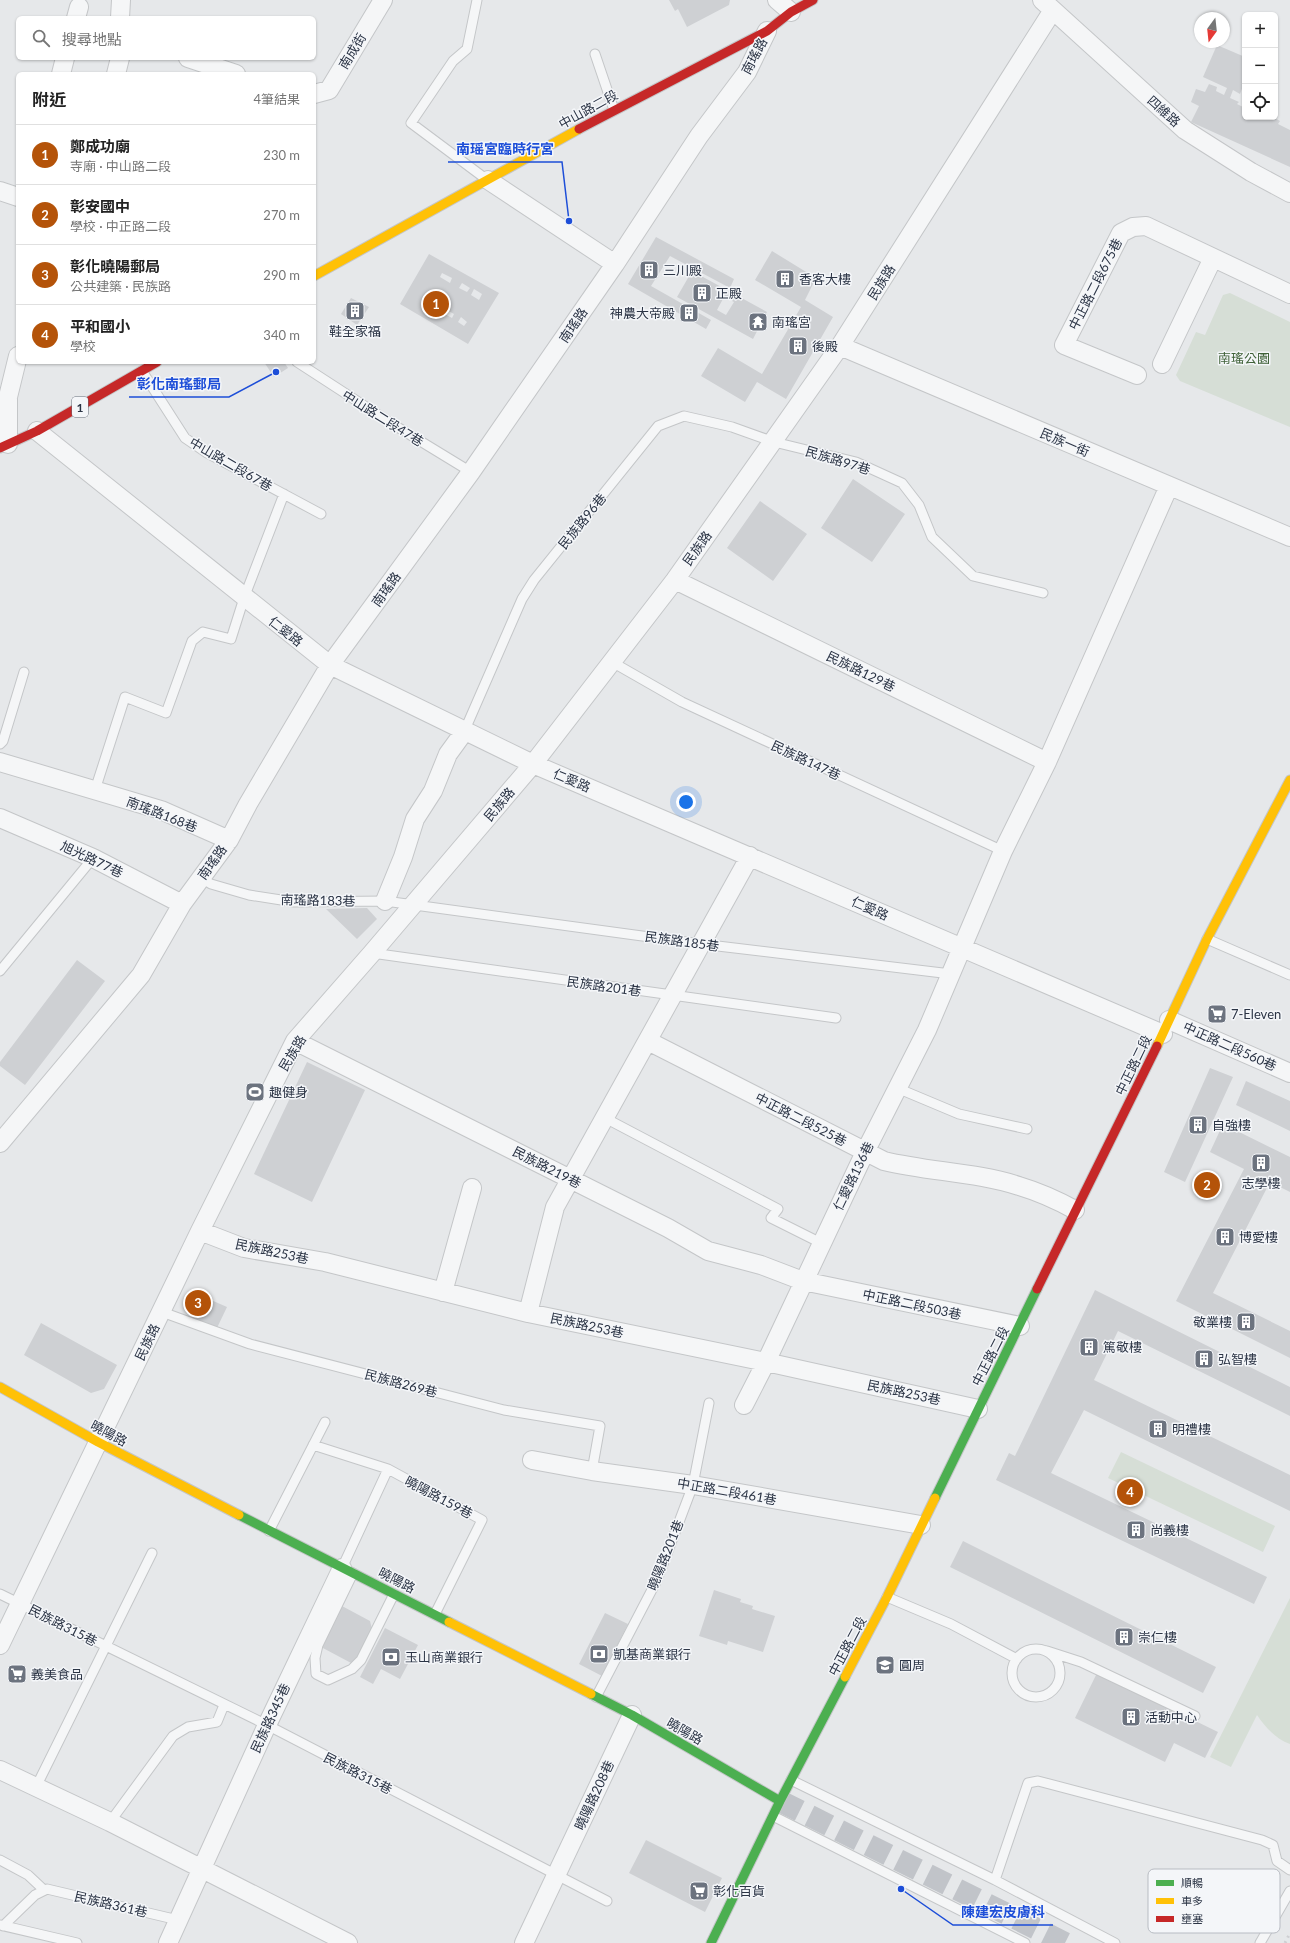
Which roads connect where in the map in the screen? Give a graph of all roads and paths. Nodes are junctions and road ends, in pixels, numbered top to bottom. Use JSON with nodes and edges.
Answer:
{"nodes":[{"id":1,"x":121,"y":0,"type":"edge"},
{"id":2,"x":383,"y":0,"type":"edge"},
{"id":3,"x":477,"y":0,"type":"edge"},
{"id":4,"x":777,"y":0,"type":"edge"},
{"id":5,"x":813,"y":0,"type":"edge"},
{"id":6,"x":1048,"y":5,"type":"edge"},
{"id":7,"x":791,"y":12,"type":"junction"},
{"id":8,"x":120,"y":16,"type":"edge"},
{"id":9,"x":767,"y":31,"type":"junction"},
{"id":10,"x":595,"y":54,"type":"dead end"},
{"id":11,"x":65,"y":60,"type":"edge"},
{"id":12,"x":120,"y":60,"type":"edge"},
{"id":13,"x":194,"y":60,"type":"edge"},
{"id":14,"x":62,"y":72,"type":"edge"},
{"id":15,"x":116,"y":72,"type":"edge"},
{"id":16,"x":230,"y":72,"type":"edge"},
{"id":17,"x":316,"y":93,"type":"edge"},
{"id":18,"x":614,"y":110,"type":"junction"},
{"id":19,"x":488,"y":180,"type":"junction"},
{"id":20,"x":0,"y":191,"type":"edge"},
{"id":21,"x":1290,"y":193,"type":"edge"},
{"id":22,"x":16,"y":196,"type":"edge"},
{"id":23,"x":1213,"y":258,"type":"junction"},
{"id":24,"x":614,"y":264,"type":"junction"},
{"id":25,"x":316,"y":275,"type":"edge"},
{"id":26,"x":1290,"y":294,"type":"edge"},
{"id":27,"x":840,"y":346,"type":"junction"},
{"id":28,"x":18,"y":364,"type":"edge"},
{"id":29,"x":154,"y":364,"type":"edge"},
{"id":30,"x":300,"y":364,"type":"edge"},
{"id":31,"x":1162,"y":364,"type":"dead end"},
{"id":32,"x":142,"y":371,"type":"junction"},
{"id":33,"x":1136,"y":375,"type":"dead end"},
{"id":34,"x":37,"y":431,"type":"junction"},
{"id":35,"x":774,"y":442,"type":"junction"},
{"id":36,"x":4,"y":446,"type":"edge"},
{"id":37,"x":471,"y":472,"type":"junction"},
{"id":38,"x":1169,"y":486,"type":"junction"},
{"id":39,"x":284,"y":494,"type":"junction"},
{"id":40,"x":321,"y":514,"type":"dead end"},
{"id":41,"x":1290,"y":537,"type":"edge"},
{"id":42,"x":675,"y":580,"type":"junction"},
{"id":43,"x":1043,"y":593,"type":"dead end"},
{"id":44,"x":244,"y":598,"type":"junction"},
{"id":45,"x":612,"y":662,"type":"junction"},
{"id":46,"x":330,"y":665,"type":"junction"},
{"id":47,"x":24,"y":672,"type":"dead end"},
{"id":48,"x":464,"y":732,"type":"junction"},
{"id":49,"x":0,"y":744,"type":"edge"},
{"id":50,"x":0,"y":762,"type":"edge"},
{"id":51,"x":1047,"y":762,"type":"junction"},
{"id":52,"x":533,"y":764,"type":"junction"},
{"id":53,"x":1290,"y":780,"type":"edge"},
{"id":54,"x":95,"y":790,"type":"junction"},
{"id":55,"x":0,"y":818,"type":"edge"},
{"id":56,"x":229,"y":840,"type":"junction"},
{"id":57,"x":1003,"y":852,"type":"junction"},
{"id":58,"x":750,"y":856,"type":"junction"},
{"id":59,"x":93,"y":858,"type":"junction"},
{"id":60,"x":201,"y":878,"type":"junction"},
{"id":61,"x":385,"y":901,"type":"junction"},
{"id":62,"x":182,"y":904,"type":"junction"},
{"id":63,"x":413,"y":904,"type":"junction"},
{"id":64,"x":1207,"y":939,"type":"junction"},
{"id":65,"x":701,"y":944,"type":"junction"},
{"id":66,"x":961,"y":947,"type":"junction"},
{"id":67,"x":372,"y":954,"type":"junction"},
{"id":68,"x":0,"y":971,"type":"edge"},
{"id":69,"x":951,"y":974,"type":"junction"},
{"id":70,"x":1290,"y":975,"type":"edge"},
{"id":71,"x":673,"y":995,"type":"junction"},
{"id":72,"x":836,"y":1018,"type":"dead end"},
{"id":73,"x":1166,"y":1027,"type":"junction"},
{"id":74,"x":295,"y":1041,"type":"junction"},
{"id":75,"x":648,"y":1041,"type":"junction"},
{"id":76,"x":1290,"y":1073,"type":"edge"},
{"id":77,"x":896,"y":1088,"type":"junction"},
{"id":78,"x":605,"y":1118,"type":"junction"},
{"id":79,"x":1027,"y":1129,"type":"dead end"},
{"id":80,"x":0,"y":1143,"type":"edge"},
{"id":81,"x":864,"y":1152,"type":"junction"},
{"id":82,"x":572,"y":1180,"type":"junction"},
{"id":83,"x":472,"y":1188,"type":"dead end"},
{"id":84,"x":1076,"y":1210,"type":"junction"},
{"id":85,"x":200,"y":1231,"type":"junction"},
{"id":86,"x":821,"y":1243,"type":"junction"},
{"id":87,"x":803,"y":1281,"type":"junction"},
{"id":88,"x":443,"y":1292,"type":"junction"},
{"id":89,"x":162,"y":1312,"type":"junction"},
{"id":90,"x":528,"y":1313,"type":"junction"},
{"id":91,"x":1020,"y":1326,"type":"junction"},
{"id":92,"x":766,"y":1362,"type":"junction"},
{"id":93,"x":0,"y":1388,"type":"edge"},
{"id":94,"x":709,"y":1404,"type":"dead end"},
{"id":95,"x":744,"y":1405,"type":"dead end"},
{"id":96,"x":978,"y":1409,"type":"junction"},
{"id":97,"x":325,"y":1422,"type":"dead end"},
{"id":98,"x":98,"y":1442,"type":"junction"},
{"id":99,"x":313,"y":1445,"type":"junction"},
{"id":100,"x":532,"y":1460,"type":"dead end"},
{"id":101,"x":388,"y":1469,"type":"junction"},
{"id":102,"x":592,"y":1471,"type":"junction"},
{"id":103,"x":693,"y":1485,"type":"junction"},
{"id":104,"x":921,"y":1526,"type":"junction"},
{"id":105,"x":269,"y":1531,"type":"junction"},
{"id":106,"x":152,"y":1554,"type":"dead end"},
{"id":107,"x":347,"y":1570,"type":"junction"},
{"id":108,"x":0,"y":1594,"type":"edge"},
{"id":109,"x":394,"y":1594,"type":"junction"},
{"id":110,"x":887,"y":1597,"type":"junction"},
{"id":111,"x":20,"y":1604,"type":"junction"},
{"id":112,"x":436,"y":1614,"type":"junction"},
{"id":113,"x":0,"y":1645,"type":"edge"},
{"id":114,"x":107,"y":1647,"type":"junction"},
{"id":115,"x":1047,"y":1651,"type":"junction"},
{"id":116,"x":1017,"y":1658,"type":"junction"},
{"id":117,"x":596,"y":1697,"type":"junction"},
{"id":118,"x":224,"y":1705,"type":"junction"},
{"id":119,"x":632,"y":1715,"type":"junction"},
{"id":120,"x":1195,"y":1716,"type":"dead end"},
{"id":121,"x":267,"y":1726,"type":"junction"},
{"id":122,"x":0,"y":1770,"type":"edge"},
{"id":123,"x":792,"y":1780,"type":"junction"},
{"id":124,"x":36,"y":1787,"type":"junction"},
{"id":125,"x":780,"y":1801,"type":"junction"},
{"id":126,"x":772,"y":1816,"type":"junction"},
{"id":127,"x":110,"y":1822,"type":"junction"},
{"id":128,"x":0,"y":1860,"type":"edge"},
{"id":129,"x":201,"y":1869,"type":"junction"},
{"id":130,"x":1290,"y":1870,"type":"edge"},
{"id":131,"x":556,"y":1875,"type":"junction"},
{"id":132,"x":996,"y":1880,"type":"junction"},
{"id":133,"x":44,"y":1890,"type":"junction"},
{"id":134,"x":1290,"y":1891,"type":"edge"},
{"id":135,"x":608,"y":1901,"type":"dead end"},
{"id":136,"x":1280,"y":1908,"type":"edge"},
{"id":137,"x":178,"y":1920,"type":"junction"},
{"id":138,"x":1,"y":1926,"type":"edge"},
{"id":139,"x":1266,"y":1933,"type":"edge"},
{"id":140,"x":77,"y":1943,"type":"edge"},
{"id":141,"x":168,"y":1943,"type":"edge"},
{"id":142,"x":348,"y":1943,"type":"edge"},
{"id":143,"x":524,"y":1943,"type":"edge"},
{"id":144,"x":710,"y":1943,"type":"edge"},
{"id":145,"x":1024,"y":1943,"type":"edge"},
{"id":146,"x":1115,"y":1943,"type":"edge"},
{"id":147,"x":1260,"y":1943,"type":"edge"}],
"edges":[{"from":1,"to":8,"type":"street"},
{"from":2,"to":17,"type":"street","name":"南成街"},
{"from":3,"to":19,"type":"lane"},
{"from":4,"to":7,"type":"street"},
{"from":5,"to":7,"type":"street","name":"中山路二段"},
{"from":6,"to":21,"type":"street","name":"四維路"},
{"from":6,"to":27,"type":"street","name":"民族路"},
{"from":7,"to":9,"type":"street","name":"中山路二段"},
{"from":9,"to":18,"type":"street","name":"中山路二段"},
{"from":9,"to":24,"type":"street","name":"南瑤路"},
{"from":10,"to":18,"type":"lane"},
{"from":11,"to":14,"type":"street"},
{"from":12,"to":15,"type":"street"},
{"from":13,"to":16,"type":"street"},
{"from":18,"to":19,"type":"street","name":"中山路二段"},
{"from":19,"to":24,"type":"street"},
{"from":19,"to":25,"type":"street","name":"中山路二段"},
{"from":20,"to":22,"type":"street"},
{"from":23,"to":26,"type":"street","name":"中正路二段675巷"},
{"from":23,"to":31,"type":"street"},
{"from":23,"to":33,"type":"street","name":"中正路二段675巷"},
{"from":24,"to":37,"type":"street","name":"南瑤路"},
{"from":27,"to":35,"type":"street","name":"民族路"},
{"from":27,"to":38,"type":"street","name":"民族一街"},
{"from":28,"to":36,"type":"street"},
{"from":29,"to":32,"type":"street","number":"1"},
{"from":30,"to":37,"type":"lane","name":"中山路二段47巷"},
{"from":32,"to":34,"type":"street","number":"1"},
{"from":32,"to":39,"type":"lane","name":"中山路二段67巷"},
{"from":34,"to":36,"type":"street","number":"1"},
{"from":34,"to":44,"type":"street","name":"仁愛路"},
{"from":35,"to":42,"type":"street","name":"民族路"},
{"from":35,"to":43,"type":"lane","name":"民族路97巷"},
{"from":35,"to":48,"type":"lane","name":"民族路96巷"},
{"from":37,"to":46,"type":"street","name":"南瑤路"},
{"from":38,"to":41,"type":"street","name":"民族一街"},
{"from":38,"to":51,"type":"street","name":"仁愛路136巷"},
{"from":39,"to":40,"type":"lane","name":"中山路二段67巷"},
{"from":39,"to":44,"type":"lane","name":"中山路二段67巷"},
{"from":42,"to":45,"type":"street","name":"民族路"},
{"from":42,"to":51,"type":"street","name":"民族路129巷"},
{"from":44,"to":46,"type":"street","name":"仁愛路"},
{"from":44,"to":54,"type":"lane","name":"中山路二段67巷"},
{"from":45,"to":52,"type":"street","name":"民族路"},
{"from":45,"to":57,"type":"lane","name":"民族路147巷"},
{"from":46,"to":48,"type":"street","name":"仁愛路"},
{"from":46,"to":56,"type":"street","name":"南瑤路"},
{"from":47,"to":49,"type":"lane"},
{"from":48,"to":52,"type":"street","name":"仁愛路"},
{"from":48,"to":61,"type":"street"},
{"from":50,"to":54,"type":"street","name":"南瑤路168巷"},
{"from":51,"to":57,"type":"street","name":"仁愛路136巷"},
{"from":52,"to":58,"type":"street","name":"仁愛路"},
{"from":52,"to":63,"type":"street","name":"民族路"},
{"from":53,"to":64,"type":"street","name":"中正路二段"},
{"from":54,"to":56,"type":"street","name":"南瑤路168巷"},
{"from":55,"to":59,"type":"street","name":"旭光路77巷"},
{"from":56,"to":60,"type":"street","name":"南瑤路"},
{"from":57,"to":66,"type":"street","name":"仁愛路136巷"},
{"from":58,"to":65,"type":"street"},
{"from":58,"to":66,"type":"street","name":"仁愛路"},
{"from":59,"to":62,"type":"street","name":"旭光路77巷"},
{"from":59,"to":68,"type":"lane"},
{"from":60,"to":61,"type":"lane","name":"南瑤路183巷"},
{"from":60,"to":62,"type":"street","name":"南瑤路"},
{"from":61,"to":63,"type":"lane","name":"南瑤路183巷"},
{"from":62,"to":80,"type":"street","name":"南瑤路"},
{"from":63,"to":65,"type":"lane","name":"民族路185巷"},
{"from":63,"to":67,"type":"street","name":"民族路"},
{"from":64,"to":70,"type":"lane"},
{"from":64,"to":73,"type":"street","name":"中正路二段"},
{"from":65,"to":69,"type":"lane","name":"民族路185巷"},
{"from":65,"to":71,"type":"street"},
{"from":66,"to":69,"type":"street","name":"仁愛路136巷"},
{"from":66,"to":73,"type":"street","name":"仁愛路"},
{"from":67,"to":71,"type":"lane","name":"民族路201巷"},
{"from":67,"to":74,"type":"street","name":"民族路"},
{"from":69,"to":77,"type":"street","name":"仁愛路136巷"},
{"from":71,"to":72,"type":"lane","name":"民族路201巷"},
{"from":71,"to":75,"type":"street"},
{"from":73,"to":76,"type":"street","name":"中正路二段560巷"},
{"from":73,"to":84,"type":"street","name":"中正路二段"},
{"from":74,"to":82,"type":"street","name":"民族路219巷"},
{"from":74,"to":85,"type":"street","name":"民族路"},
{"from":75,"to":78,"type":"street"},
{"from":75,"to":81,"type":"street","name":"中正路二段525巷"},
{"from":77,"to":79,"type":"lane"},
{"from":77,"to":81,"type":"street","name":"仁愛路136巷"},
{"from":78,"to":82,"type":"street"},
{"from":78,"to":86,"type":"lane"},
{"from":81,"to":84,"type":"street","name":"中正路二段525巷"},
{"from":81,"to":86,"type":"street","name":"仁愛路136巷"},
{"from":82,"to":87,"type":"street","name":"民族路219巷"},
{"from":82,"to":90,"type":"street"},
{"from":83,"to":88,"type":"street"},
{"from":84,"to":91,"type":"street","name":"中正路二段"},
{"from":85,"to":88,"type":"street","name":"民族路253巷"},
{"from":85,"to":89,"type":"street","name":"民族路"},
{"from":86,"to":87,"type":"street","name":"仁愛路136巷"},
{"from":87,"to":91,"type":"street","name":"中正路二段503巷"},
{"from":87,"to":92,"type":"street","name":"仁愛路136巷"},
{"from":88,"to":90,"type":"street","name":"民族路253巷"},
{"from":89,"to":98,"type":"street","name":"民族路"},
{"from":89,"to":102,"type":"lane","name":"民族路269巷"},
{"from":90,"to":92,"type":"street","name":"民族路253巷"},
{"from":91,"to":96,"type":"street","name":"中正路二段"},
{"from":92,"to":95,"type":"street","name":"仁愛路136巷"},
{"from":92,"to":96,"type":"street","name":"民族路253巷"},
{"from":93,"to":98,"type":"street","name":"曉陽路"},
{"from":94,"to":103,"type":"lane","name":"曉陽路201巷"},
{"from":96,"to":104,"type":"street","name":"中正路二段"},
{"from":97,"to":99,"type":"lane"},
{"from":98,"to":105,"type":"street","name":"曉陽路"},
{"from":98,"to":111,"type":"street","name":"民族路"},
{"from":99,"to":101,"type":"lane","name":"曉陽路159巷"},
{"from":99,"to":105,"type":"lane"},
{"from":100,"to":102,"type":"street","name":"中正路二段461巷"},
{"from":101,"to":107,"type":"lane"},
{"from":101,"to":112,"type":"lane","name":"曉陽路159巷"},
{"from":102,"to":103,"type":"street","name":"中正路二段461巷"},
{"from":103,"to":104,"type":"street","name":"中正路二段461巷"},
{"from":103,"to":117,"type":"lane","name":"曉陽路201巷"},
{"from":104,"to":110,"type":"street","name":"中正路二段"},
{"from":105,"to":107,"type":"street","name":"曉陽路"},
{"from":106,"to":114,"type":"lane","name":"民族路315巷"},
{"from":107,"to":109,"type":"street","name":"曉陽路"},
{"from":107,"to":109,"type":"lane"},
{"from":107,"to":121,"type":"street","name":"民族路345巷"},
{"from":108,"to":111,"type":"lane","name":"民族路315巷"},
{"from":109,"to":112,"type":"street","name":"曉陽路"},
{"from":110,"to":116,"type":"lane"},
{"from":110,"to":123,"type":"street","name":"中正路二段"},
{"from":111,"to":113,"type":"street","name":"民族路"},
{"from":111,"to":114,"type":"lane","name":"民族路315巷"},
{"from":112,"to":117,"type":"street","name":"曉陽路"},
{"from":114,"to":118,"type":"lane","name":"民族路315巷"},
{"from":114,"to":124,"type":"lane","name":"民族路315巷"},
{"from":115,"to":116,"type":"lane"},
{"from":115,"to":116,"type":"lane"},
{"from":115,"to":120,"type":"lane"},
{"from":117,"to":119,"type":"street","name":"曉陽路"},
{"from":118,"to":121,"type":"lane","name":"民族路315巷"},
{"from":118,"to":127,"type":"lane"},
{"from":119,"to":125,"type":"street","name":"曉陽路"},
{"from":119,"to":131,"type":"street","name":"曉陽路208巷"},
{"from":121,"to":129,"type":"street","name":"民族路345巷"},
{"from":121,"to":131,"type":"lane","name":"民族路315巷"},
{"from":122,"to":124,"type":"street"},
{"from":123,"to":125,"type":"street","name":"中正路二段"},
{"from":123,"to":132,"type":"lane"},
{"from":124,"to":127,"type":"street"},
{"from":125,"to":126,"type":"street","name":"中正路二段"},
{"from":126,"to":144,"type":"street","name":"中正路二段"},
{"from":126,"to":145,"type":"lane"},
{"from":127,"to":129,"type":"street"},
{"from":128,"to":133,"type":"lane"},
{"from":129,"to":137,"type":"street","name":"民族路345巷"},
{"from":129,"to":142,"type":"street"},
{"from":130,"to":132,"type":"lane"},
{"from":131,"to":135,"type":"lane","name":"民族路315巷"},
{"from":131,"to":143,"type":"street","name":"曉陽路208巷"},
{"from":132,"to":146,"type":"lane"},
{"from":133,"to":137,"type":"lane","name":"民族路361巷"},
{"from":133,"to":138,"type":"lane"},
{"from":134,"to":136,"type":"lane"},
{"from":137,"to":141,"type":"street","name":"民族路345巷"},
{"from":138,"to":140,"type":"lane"},
{"from":139,"to":147,"type":"lane"}]}
